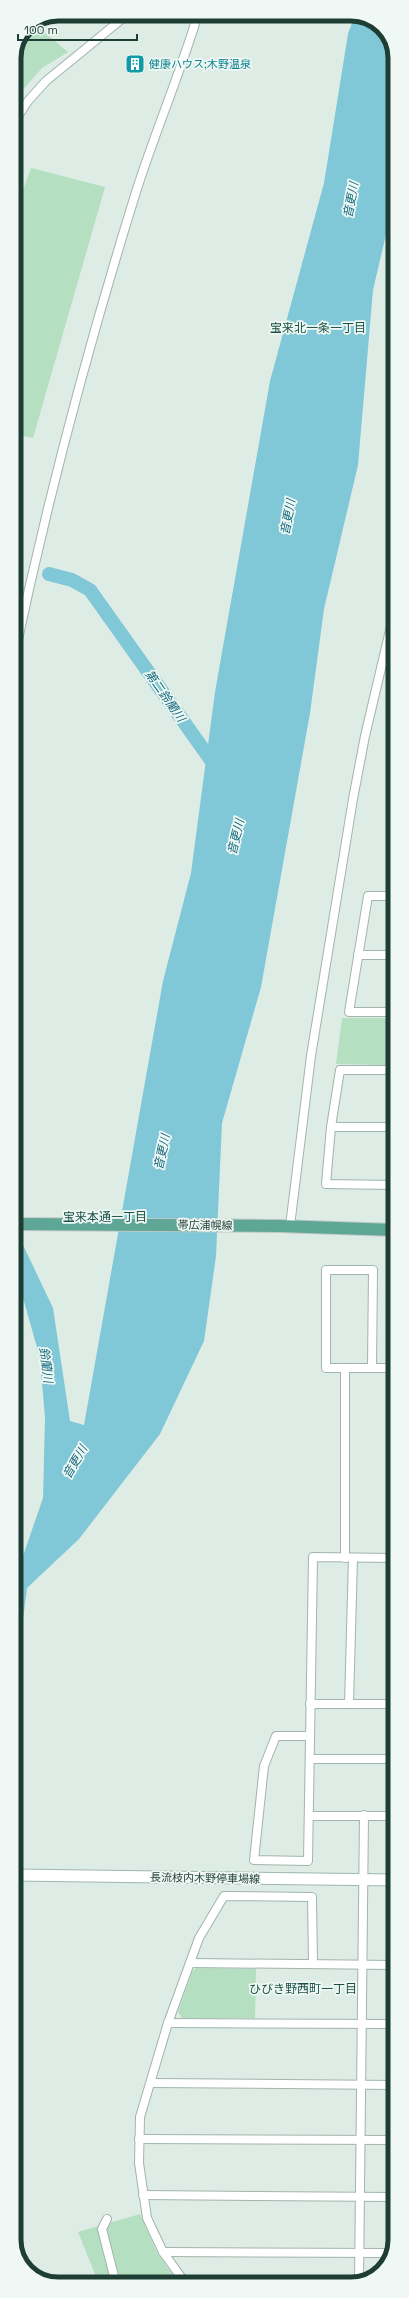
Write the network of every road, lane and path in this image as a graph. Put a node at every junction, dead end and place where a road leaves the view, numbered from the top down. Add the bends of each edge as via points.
1 (119, 21) edge
2 (196, 21) edge
3 (21, 112) edge
4 (21, 624) edge
5 (388, 639) edge
6 (388, 896) edge
7 (388, 954) edge
8 (358, 955) junction
9 (388, 1012) edge
10 (388, 1070) edge
11 (332, 1127) junction
12 (388, 1127) edge
13 (388, 1184) edge
14 (21, 1224) edge
15 (285, 1226) junction
16 (388, 1230) edge
17 (345, 1368) junction
18 (372, 1368) junction
19 (388, 1368) edge
20 (349, 1558) junction
21 (388, 1558) edge
22 (310, 1704) junction
23 (350, 1704) junction
24 (388, 1704) edge
25 (310, 1736) junction
26 (310, 1759) junction
27 (388, 1760) edge
28 (364, 1815) junction
29 (309, 1816) junction
30 (388, 1816) edge
31 (21, 1875) edge
32 (363, 1879) junction
33 (388, 1880) edge
34 (190, 1963) junction
35 (313, 1964) junction
36 (362, 1965) junction
37 (388, 1965) edge
38 (168, 2023) junction
39 (361, 2024) junction
40 (388, 2024) edge
41 (151, 2082) junction
42 (361, 2085) junction
43 (388, 2085) edge
44 (139, 2139) junction
45 (360, 2140) junction
46 (388, 2140) edge
47 (142, 2195) junction
48 (361, 2196) junction
49 (388, 2196) edge
50 (107, 2220) dead end
51 (163, 2252) junction
52 (359, 2252) junction
53 (385, 2253) edge
54 (360, 2276) edge
55 (114, 2277) edge
56 (181, 2277) edge

1 - 3 street via 46,81
2 - 4 street via 144,168 102,306 36,551
5 - 15 street via 365,736 348,830
6 - 8 street via 368,896
7 - 8 street
8 - 9 street via 349,1012
10 - 11 street via 340,1070
11 - 12 street
11 - 13 street via 326,1184
14 - 15 main road, 帯広浦幌線
15 - 16 main road, 帯広浦幌線
17 - 18 street
17 - 18 street via 326,1368 326,1270 373,1270
17 - 20 street
18 - 19 street
20 - 21 street
20 - 22 street via 313,1557
20 - 23 street
22 - 23 street
22 - 25 street
23 - 24 street
25 - 26 street
25 - 29 street via 276,1736 264,1766 254,1860 308,1861
26 - 27 street
26 - 29 street
28 - 29 street
28 - 30 street
28 - 32 street
31 - 32 main road, 長流枝内木野停車場線
32 - 33 main road, 長流枝内木野停車場線
32 - 36 street
34 - 35 street
34 - 35 street via 199,1938 224,1896 232,1896 312,1897
34 - 38 street
35 - 36 street
36 - 37 street
36 - 39 street
38 - 39 street
38 - 41 street
39 - 40 street
39 - 42 street
41 - 42 street
41 - 44 street via 140,2117
42 - 43 street
42 - 45 street
44 - 45 street
44 - 47 street
45 - 46 street
45 - 48 street
47 - 48 street
47 - 51 street via 147,2218
48 - 49 street
48 - 52 street
50 - 55 street via 102,2229
51 - 52 street
51 - 56 street
52 - 53 street
52 - 54 street

